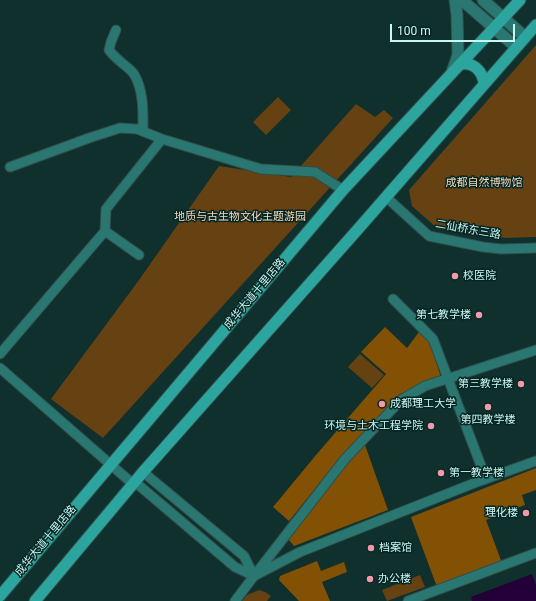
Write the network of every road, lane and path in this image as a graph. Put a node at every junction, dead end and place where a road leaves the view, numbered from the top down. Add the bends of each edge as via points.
1 (455, 0) edge
2 (462, 0) edge
3 (483, 0) edge
4 (520, 0) edge
5 (504, 18) junction
6 (536, 25) edge
7 (494, 28) junction
8 (116, 30) dead end
9 (525, 37) junction
10 (516, 47) junction
11 (456, 69) junction
12 (484, 84) junction
13 (142, 132) junction
14 (162, 140) junction
15 (10, 167) dead end
16 (343, 190) junction
17 (386, 197) junction
18 (105, 231) junction
19 (536, 248) edge
20 (139, 255) dead end
21 (393, 299) dead end
22 (536, 350) edge
23 (0, 354) edge
24 (0, 368) edge
25 (447, 378) junction
26 (536, 461) edge
27 (110, 464) junction
28 (144, 472) junction
29 (486, 479) junction
30 (134, 483) junction
31 (536, 553) edge
32 (254, 576) junction
33 (0, 596) edge
34 (35, 601) edge
35 (235, 601) edge
36 (408, 601) edge

1 - 11 street via 458,55
2 - 7 street
3 - 5 street
4 - 5 main road, 成华大道十里店路
5 - 7 main road, 成华大道十里店路
5 - 9 street
6 - 9 main road
7 - 10 street
7 - 11 main road, 成华大道十里店路
8 - 13 street via 110,50 114,57 134,73 141,92
9 - 10 main road
10 - 12 main road
11 - 12 main road via 464,64 473,65 481,72
11 - 16 main road, 成华大道十里店路
12 - 17 main road
13 - 14 street
13 - 15 street via 137,129 120,128
14 - 16 street via 261,169 315,172
14 - 18 street via 106,209
16 - 27 main road, 成华大道十里店路
17 - 19 street, 二仙桥东三路 via 429,236 500,249
17 - 28 main road
18 - 20 street
18 - 23 street
21 - 25 street via 433,339
22 - 25 street
24 - 27 street
25 - 29 street
25 - 32 street via 425,386 401,400 345,459
26 - 29 street
27 - 30 street
27 - 33 main road, 成华大道十里店路
28 - 30 main road
28 - 32 street via 244,556
29 - 32 street via 300,552
30 - 32 street via 235,567
30 - 34 main road
31 - 36 street
32 - 35 street

